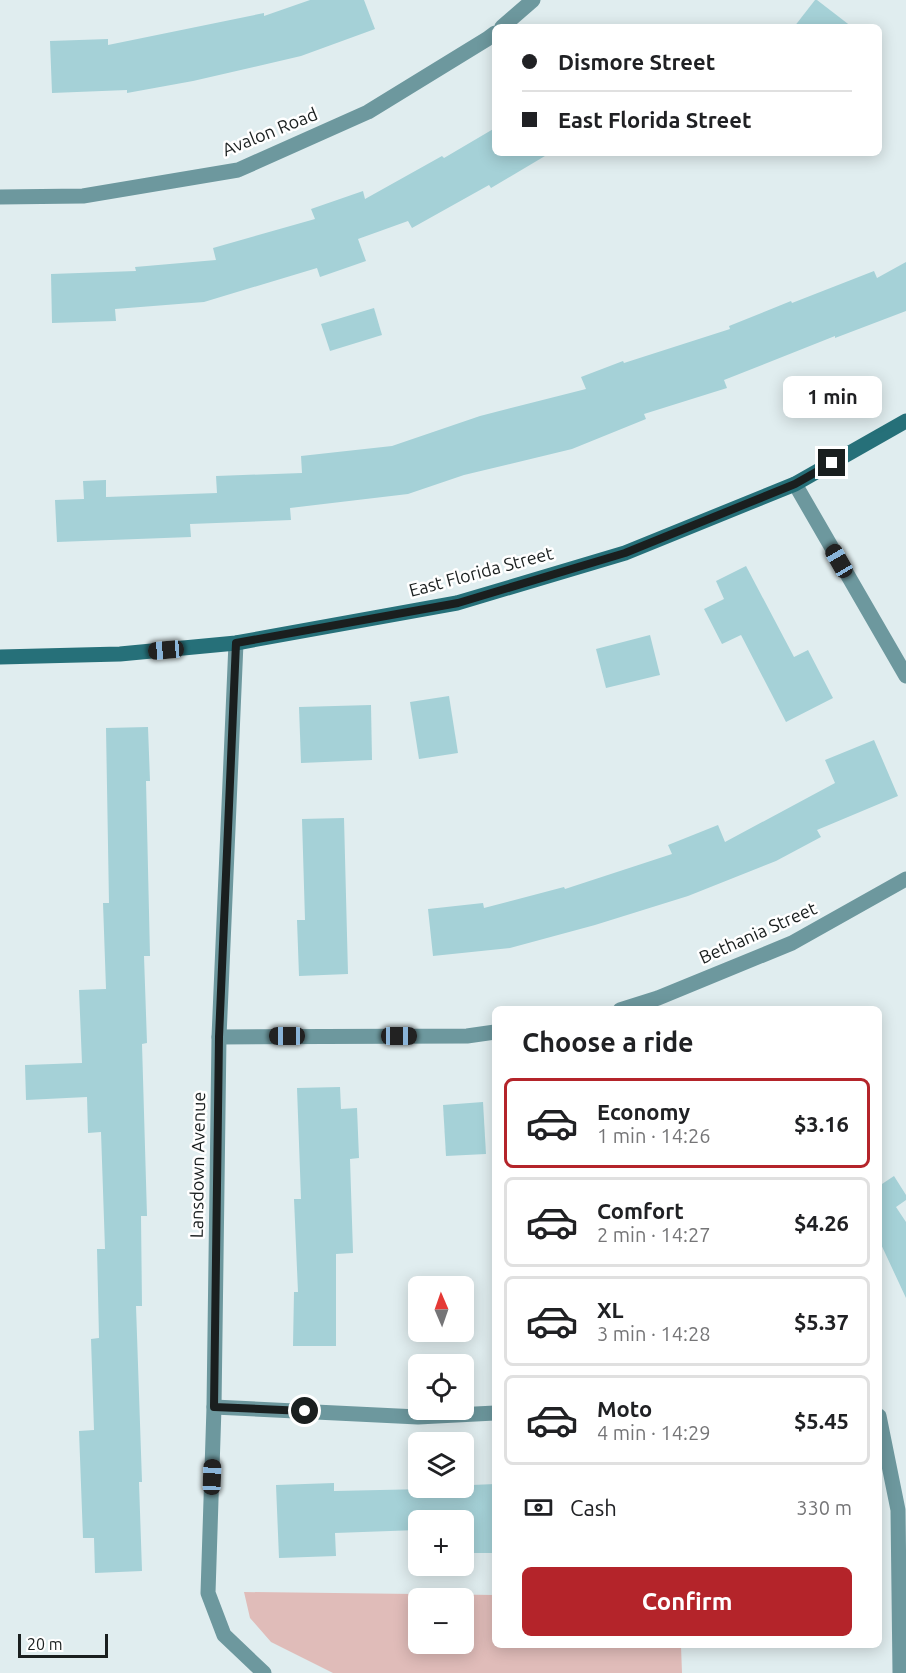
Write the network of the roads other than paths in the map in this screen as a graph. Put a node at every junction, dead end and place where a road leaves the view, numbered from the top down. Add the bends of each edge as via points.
1 (533, 0) edge
2 (505, 24) edge
3 (492, 35) edge
4 (0, 196) edge
5 (906, 421) edge
6 (795, 484) junction
7 (236, 643) junction
8 (0, 657) edge
9 (906, 676) edge
10 (906, 879) edge
11 (660, 1004) edge
12 (492, 1032) edge
13 (219, 1037) junction
14 (214, 1407) junction
15 (492, 1413) edge
16 (882, 1431) edge
17 (262, 1672) edge
18 (900, 1673) edge

1 - 2 street
3 - 4 street, Avalon Road via 368,112 238,170 83,196
5 - 6 main road, East Florida Street
6 - 7 main road, East Florida Street via 625,553 458,603
6 - 9 street
7 - 8 main road, East Florida Street via 120,654
7 - 13 street, Lansdown Avenue
10 - 11 street, Bethania Street via 792,943
12 - 13 street via 466,1036
13 - 14 street, Lansdown Avenue
14 - 15 street via 418,1417
14 - 17 street, Lansdown Avenue via 208,1593 225,1635
16 - 18 street via 898,1510

